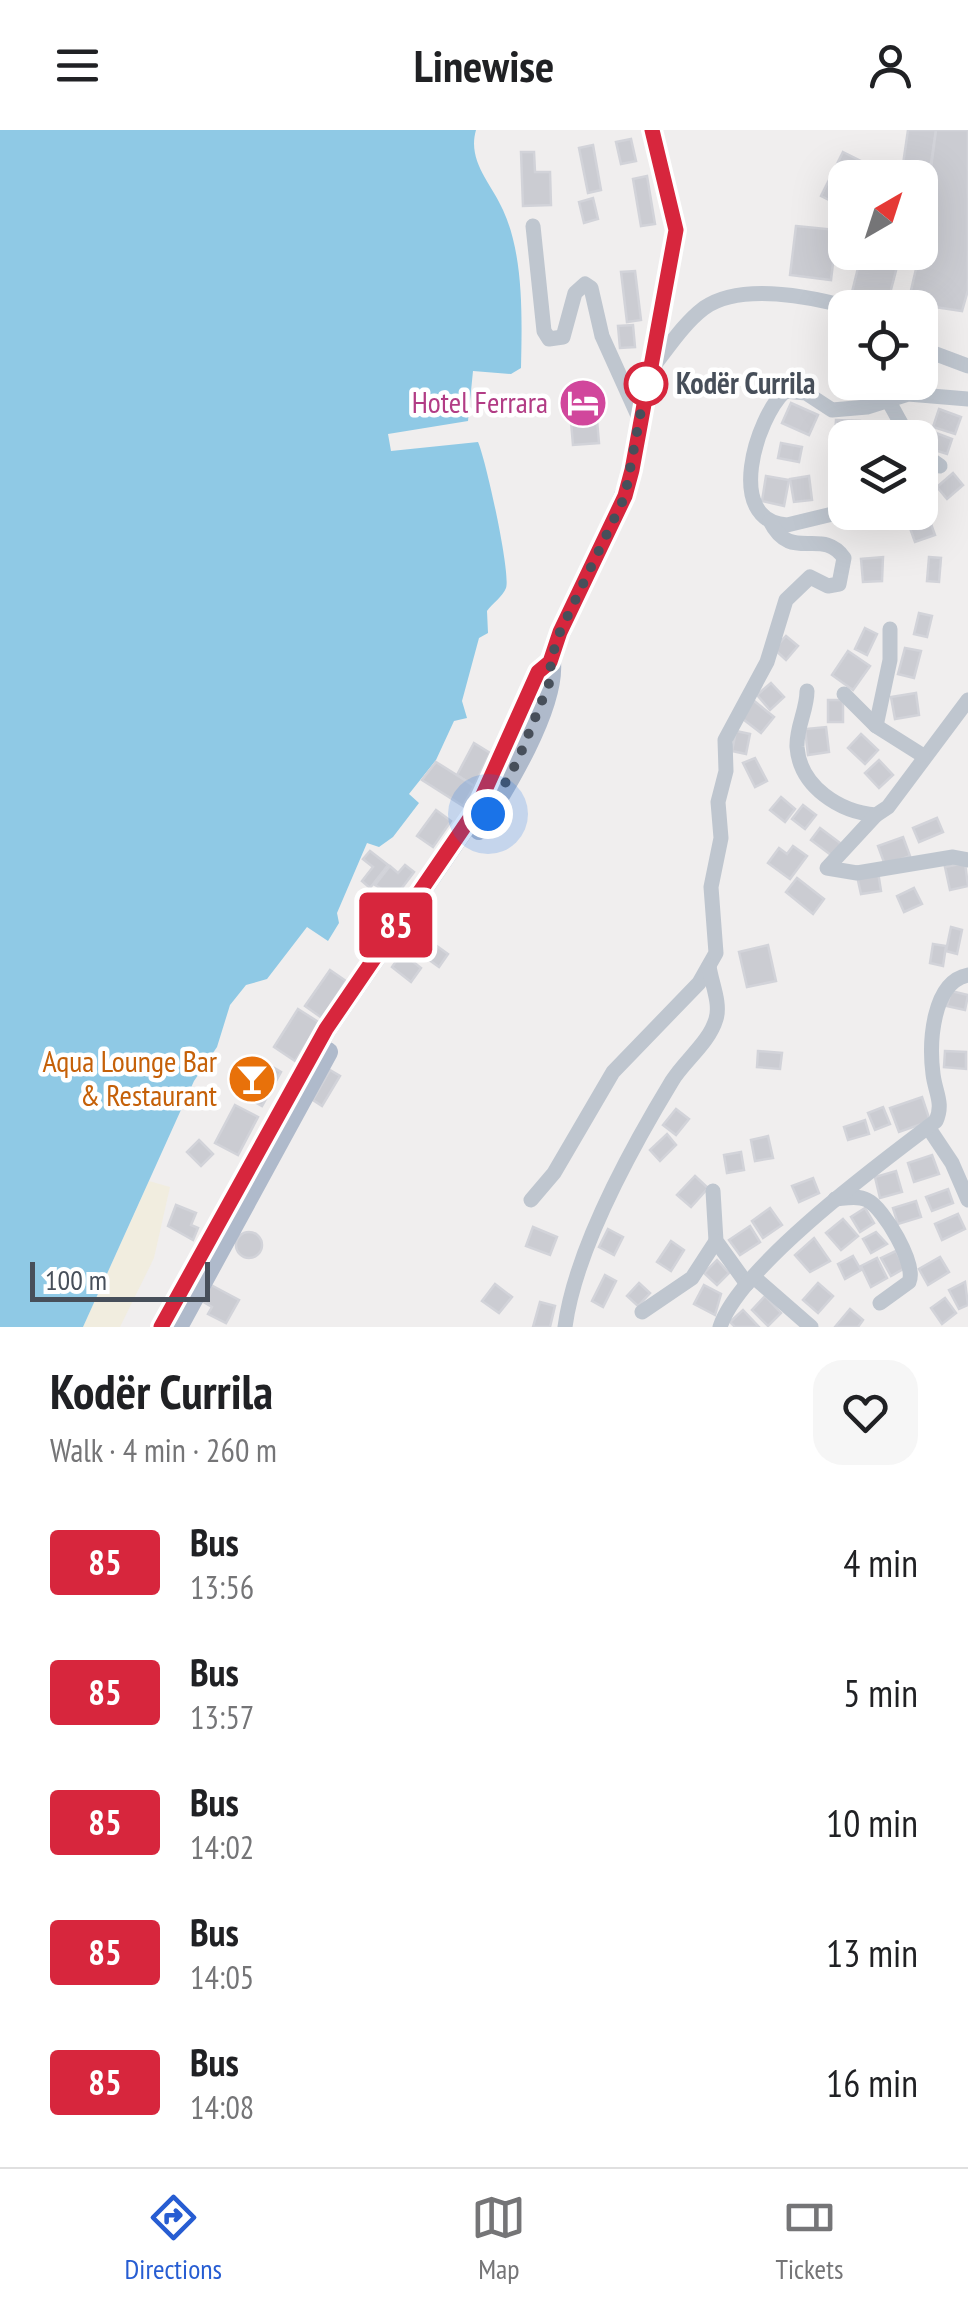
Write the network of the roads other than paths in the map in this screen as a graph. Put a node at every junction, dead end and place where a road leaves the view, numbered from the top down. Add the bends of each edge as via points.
1 (652, 130) edge
2 (534, 226) dead end
3 (828, 304) edge
4 (938, 355) edge
5 (968, 366) edge
6 (649, 371) junction
7 (938, 396) edge
8 (968, 399) edge
9 (888, 400) joint
10 (639, 418) junction
11 (899, 420) edge
12 (828, 515) edge
13 (770, 520) junction
14 (890, 630) dead end
15 (550, 662) junction
16 (808, 691) dead end
17 (844, 694) dead end
18 (968, 700) edge
19 (949, 720) junction
20 (968, 724) edge
21 (876, 726) junction
22 (922, 755) junction
23 (876, 816) junction
24 (811, 858) dead end
25 (968, 860) edge
26 (827, 868) junction
27 (708, 966) junction
28 (968, 975) edge
29 (928, 1127) junction
30 (968, 1153) edge
31 (952, 1162) junction
32 (714, 1192) dead end
33 (836, 1199) junction
34 (530, 1200) dead end
35 (968, 1200) edge
36 (716, 1241) junction
37 (751, 1281) junction
38 (880, 1303) dead end
39 (642, 1312) dead end
40 (161, 1327) edge
41 (178, 1327) edge
42 (565, 1327) edge
43 (720, 1327) edge
44 (812, 1327) edge

1 - 6 street via 676,230
2 - 10 street via 544,332 550,339 563,336 575,293 585,284 591,288 602,336
3 - 6 street via 770,295 724,299 691,320
4 - 5 street
6 - 10 street
7 - 8 street
9 - 11 street
9 - 13 street via 832,410 794,388 776,399 748,466 750,485
10 - 15 street via 625,496
12 - 13 street via 787,525
13 - 27 street via 789,544 823,544 844,558 839,584 810,576 786,600 767,662 726,740 712,887 716,953
14 - 21 street
15 - 40 main road via 538,672 480,801 326,1029
15 - 41 main road via 552,676 503,792 334,1042
16 - 23 street via 796,745 810,779 838,806
17 - 21 street
18 - 19 street
19 - 20 street
19 - 22 street
21 - 22 street
22 - 23 street
23 - 26 street
24 - 26 street
25 - 26 street via 857,872
27 - 34 street via 613,1072
27 - 42 street via 718,1014 711,1032 670,1084 620,1178 580,1269
28 - 29 street via 940,996 933,1074 941,1104
29 - 31 street
29 - 33 street
30 - 31 street
31 - 35 street
32 - 36 street
33 - 37 street
33 - 38 street via 861,1196 882,1211 912,1269 909,1282
36 - 37 street
36 - 39 street via 692,1278
37 - 43 street
37 - 44 street

